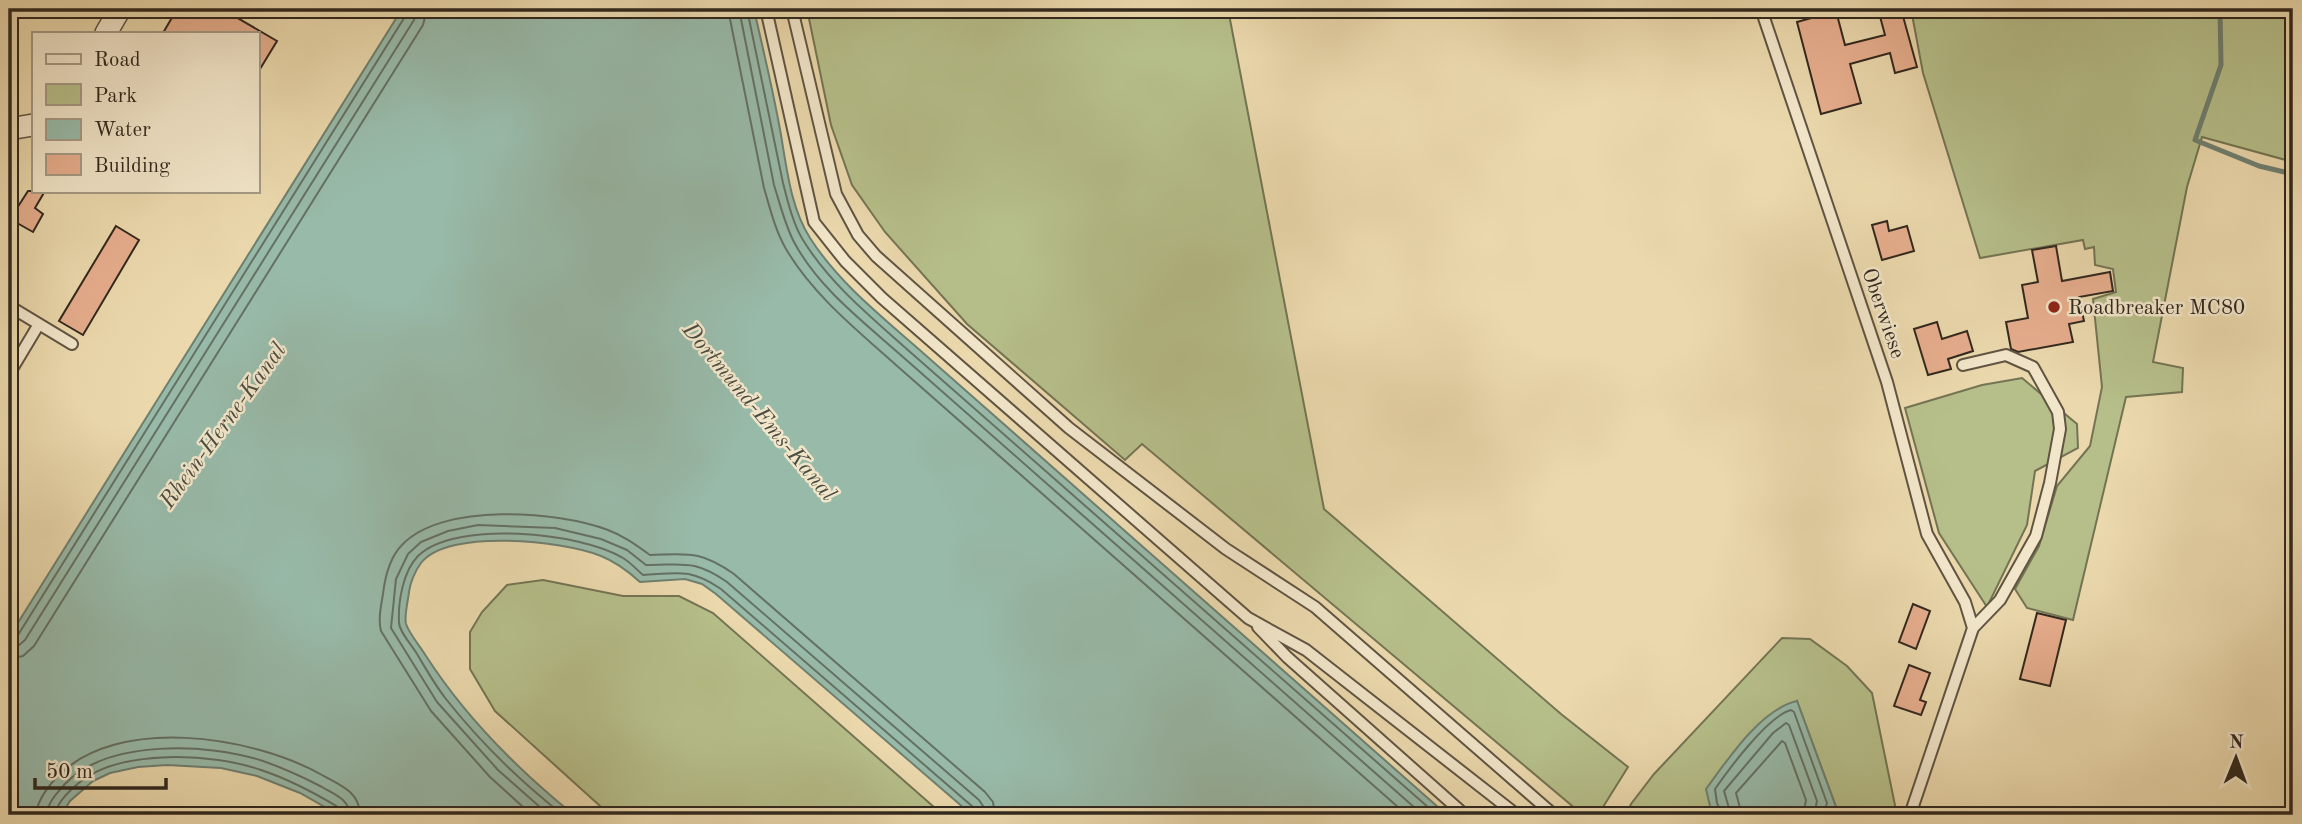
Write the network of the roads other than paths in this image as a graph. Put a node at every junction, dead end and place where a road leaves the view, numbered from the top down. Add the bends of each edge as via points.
1 (120, 9) edge
2 (766, 9) edge
3 (792, 9) edge
4 (1761, 9) edge
5 (107, 32) edge
6 (32, 125) edge
7 (9, 129) edge
8 (9, 306) edge
9 (39, 324) junction
10 (72, 344) dead end
11 (1963, 365) dead end
12 (9, 374) edge
13 (1248, 618) junction
14 (1973, 628) junction
15 (1465, 815) edge
16 (1517, 815) edge
17 (1554, 815) edge
18 (1910, 815) edge

1 - 5 street
2 - 13 lane via 814,222 882,298
3 - 17 lane via 836,194 876,256 1069,428 1226,549 1315,607
4 - 14 lane, Oberwiese via 1887,382 1927,534 1965,602
6 - 7 street
8 - 9 lane
9 - 10 lane
9 - 12 lane
11 - 14 lane via 2006,355 2033,367 2058,412 2060,429 2036,536 2000,600
13 - 15 lane
13 - 16 lane via 1306,650
14 - 18 lane

